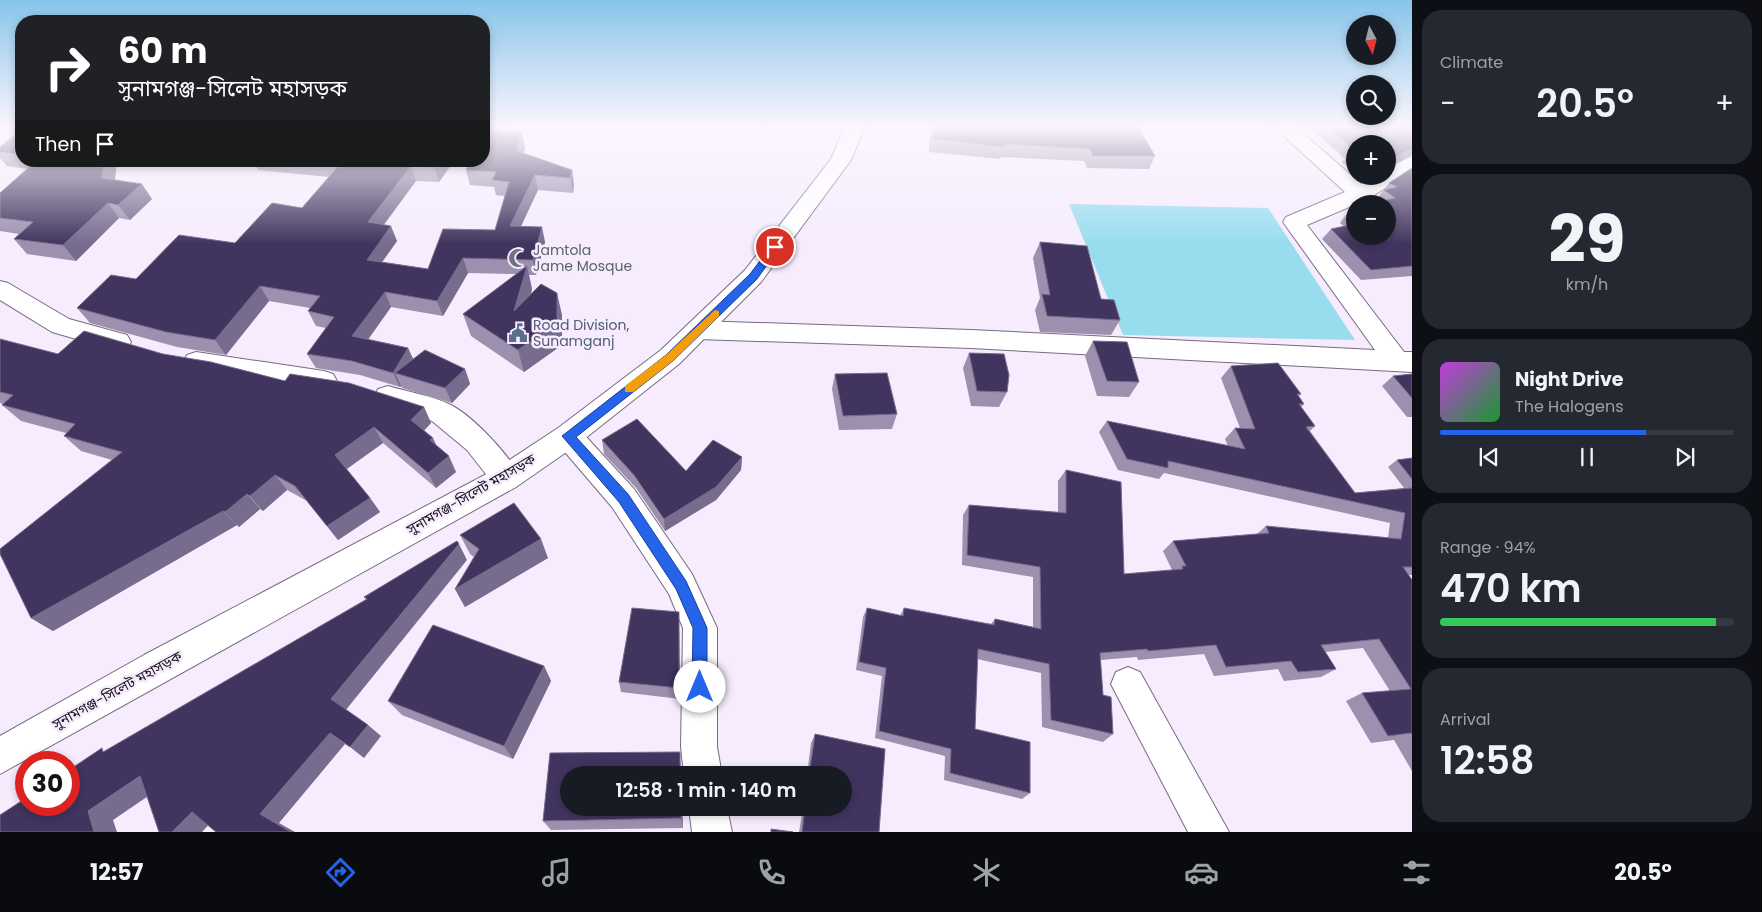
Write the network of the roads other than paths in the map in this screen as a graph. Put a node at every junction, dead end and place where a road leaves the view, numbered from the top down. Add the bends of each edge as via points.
1 (837, 166) edge
2 (1328, 166) edge
3 (1407, 171) edge
4 (1360, 194) junction
5 (0, 289) edge
6 (698, 330) junction
7 (142, 349) edge
8 (168, 356) edge
9 (1404, 361) edge
10 (568, 436) junction
11 (506, 478) junction
12 (1128, 684) dead end
13 (0, 756) edge
14 (702, 766) edge
15 (709, 816) edge
16 (712, 832) edge
17 (1209, 832) edge

1 - 6 street, সুনামগঞ্জ-সিলেট মহাসড়ক via 753,276
2 - 4 street
3 - 4 street
4 - 9 street via 1294,222
5 - 7 street via 61,326
6 - 9 street via 972,339
6 - 10 street, সুনামগঞ্জ-সিলেট মহাসড়ক via 670,357
8 - 11 street via 359,387 442,413 477,442
10 - 11 street, সুনামগঞ্জ-সিলেট মহাসড়ক
10 - 14 street via 623,498 681,585 700,628
11 - 13 street, সুনামগঞ্জ-সিলেট মহাসড়ক via 156,667
12 - 17 street
15 - 16 street

